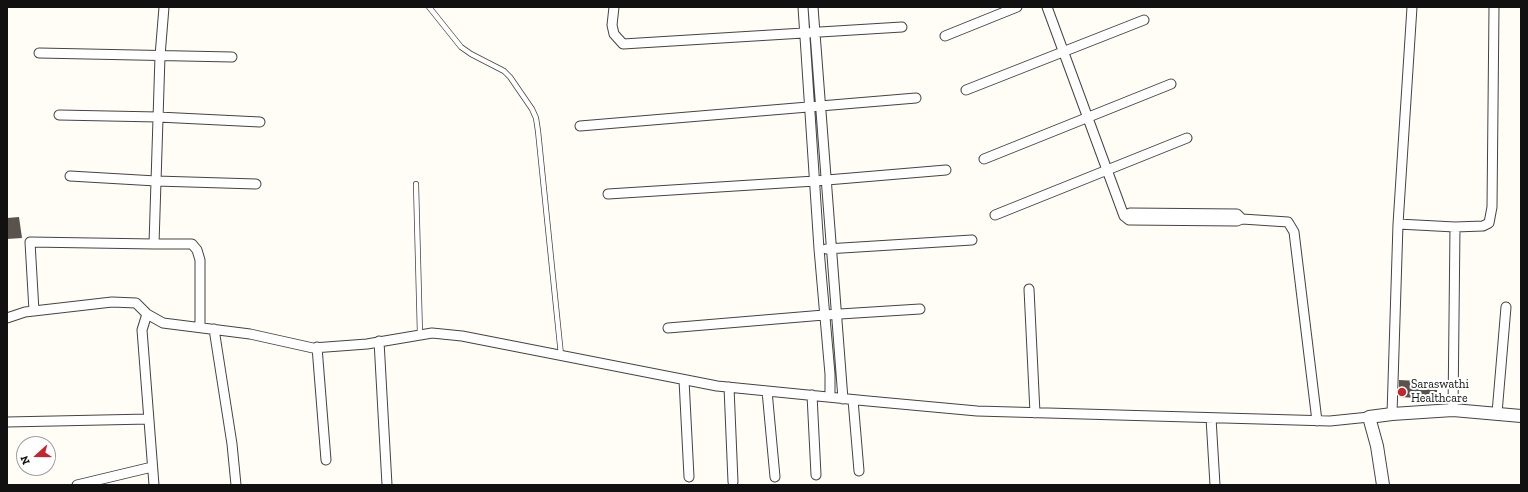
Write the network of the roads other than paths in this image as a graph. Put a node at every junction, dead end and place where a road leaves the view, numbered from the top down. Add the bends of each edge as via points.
1 (164, 7) edge
2 (429, 7) edge
3 (614, 7) edge
4 (802, 7) edge
5 (814, 7) edge
6 (1017, 7) edge
7 (1047, 7) edge
8 (1412, 7) edge
9 (1494, 7) edge
10 (1144, 20) dead end
11 (902, 27) dead end
12 (804, 32) junction
13 (816, 32) junction
14 (945, 36) dead end
15 (1064, 52) junction
16 (39, 53) dead end
17 (160, 56) junction
18 (232, 57) dead end
19 (1171, 84) dead end
20 (966, 90) dead end
21 (916, 98) dead end
22 (810, 107) junction
23 (821, 107) junction
24 (59, 115) dead end
25 (1088, 116) junction
26 (158, 117) junction
27 (260, 122) dead end
28 (580, 126) dead end
29 (1187, 138) dead end
30 (984, 159) dead end
31 (946, 170) dead end
32 (1108, 170) junction
33 (70, 176) dead end
34 (826, 180) junction
35 (156, 181) junction
36 (815, 181) junction
37 (256, 184) dead end
38 (416, 184) dead end
39 (608, 194) dead end
40 (995, 215) dead end
41 (1398, 224) junction
42 (1455, 227) junction
43 (972, 240) dead end
44 (154, 244) junction
45 (832, 248) junction
46 (819, 249) junction
47 (1029, 289) dead end
48 (1506, 307) dead end
49 (920, 309) dead end
50 (34, 311) junction
51 (146, 314) junction
52 (837, 314) junction
53 (824, 315) junction
54 (7, 318) edge
55 (200, 327) junction
56 (668, 328) dead end
57 (214, 329) junction
58 (420, 335) junction
59 (379, 341) junction
60 (318, 347) junction
61 (561, 356) junction
62 (684, 380) junction
63 (729, 387) junction
64 (767, 391) junction
65 (812, 396) junction
66 (830, 397) junction
67 (843, 399) junction
68 (853, 400) junction
69 (1453, 410) junction
70 (1035, 413) junction
71 (1497, 413) junction
72 (1392, 414) junction
73 (1521, 416) edge
74 (1369, 417) junction
75 (149, 418) junction
76 (1211, 418) junction
77 (1317, 421) junction
78 (7, 422) edge
79 (326, 460) dead end
80 (152, 467) junction
81 (859, 471) dead end
82 (816, 475) dead end
83 (689, 477) dead end
84 (775, 477) dead end
85 (733, 482) dead end
86 (77, 485) edge
87 (154, 485) edge
88 (236, 485) edge
89 (387, 485) edge
90 (1215, 485) edge
91 (1383, 485) edge

1 - 17 street
2 - 61 lane via 461,47 510,77 536,118
3 - 12 street via 614,34 623,44
4 - 12 street
5 - 13 street
6 - 14 street
7 - 15 street
8 - 41 street
9 - 42 street via 1491,218 1489,223 1482,226
10 - 15 street
11 - 13 street
12 - 13 street
12 - 22 street
13 - 23 street
15 - 20 street
15 - 25 street
16 - 17 street
17 - 18 street
17 - 26 street
19 - 25 street
21 - 23 street
22 - 23 street
22 - 28 street
22 - 36 street
23 - 34 street
24 - 26 street
25 - 30 street
25 - 32 street
26 - 27 street
26 - 35 street
29 - 32 street
31 - 34 street
32 - 40 street
32 - 77 street via 1124,216 1129,220 1238,221 1242,218 1288,222 1294,232
33 - 35 street
34 - 36 street
34 - 45 street
35 - 37 street
35 - 44 street
36 - 39 street
36 - 46 street
38 - 58 lane
41 - 42 street
41 - 72 street
42 - 69 street
43 - 45 street
44 - 50 street via 30,242
44 - 55 street via 192,244 197,250 200,260
45 - 46 street
45 - 52 street
46 - 53 street
47 - 70 street
48 - 71 street
49 - 52 street
50 - 51 street via 112,302 136,303
50 - 54 street
51 - 55 street via 163,323
51 - 75 street via 142,330
52 - 53 street
52 - 67 street
53 - 56 street
53 - 66 street
55 - 57 street
57 - 60 street
57 - 88 street
58 - 59 street
58 - 61 street via 432,333 462,336
59 - 60 street
59 - 89 street
60 - 79 street
61 - 62 street
62 - 63 street
62 - 83 street
63 - 64 street
63 - 85 street
64 - 65 street
64 - 84 street
65 - 66 street
65 - 82 street
66 - 67 street
67 - 68 street
68 - 70 street via 977,411
68 - 81 street
69 - 71 street
69 - 72 street
70 - 76 street
71 - 73 street
72 - 74 street
74 - 77 street
74 - 91 street
75 - 78 street
75 - 80 street
76 - 77 street
76 - 90 street
80 - 86 street
80 - 87 street

